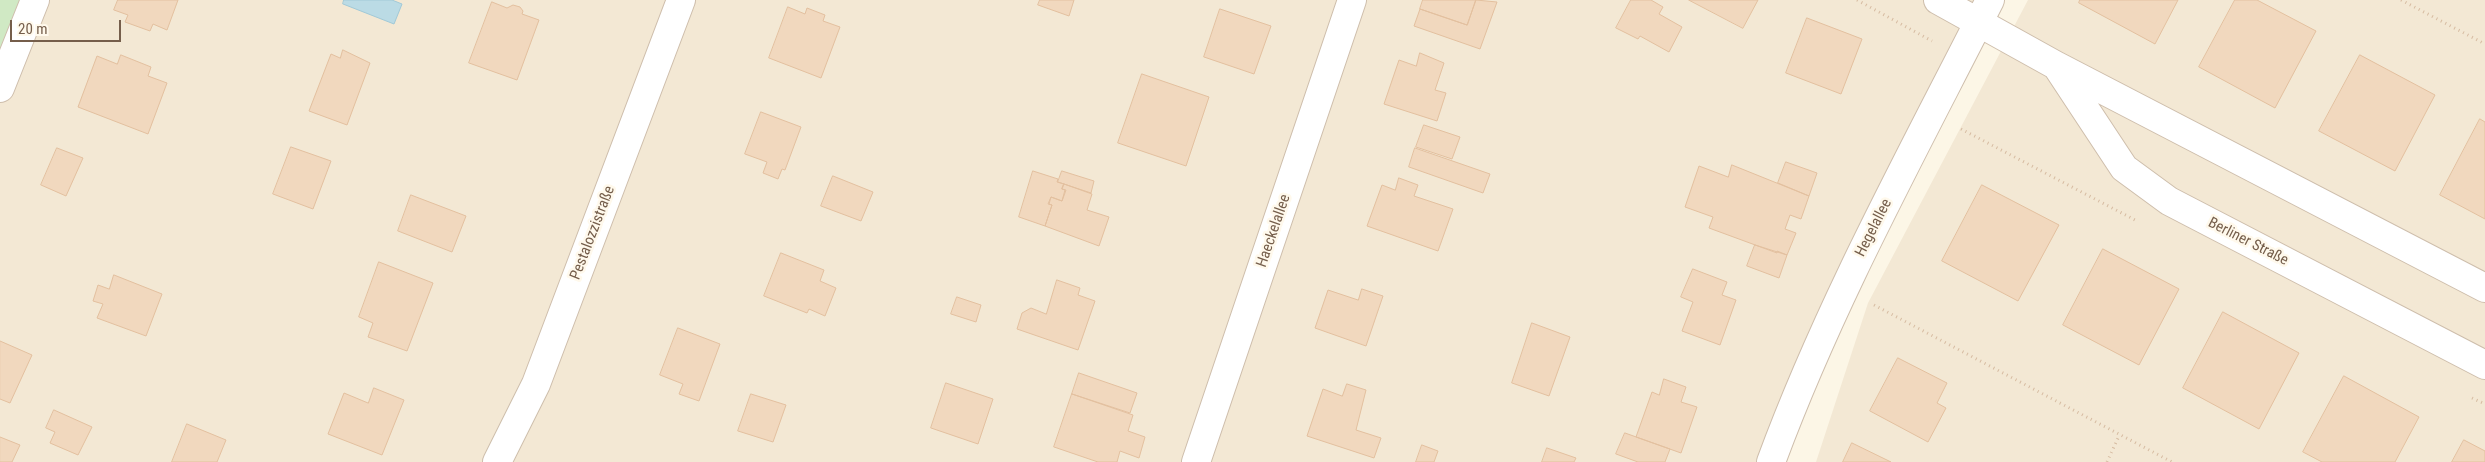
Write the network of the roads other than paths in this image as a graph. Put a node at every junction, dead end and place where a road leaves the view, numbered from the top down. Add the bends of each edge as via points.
1 (35, 0) edge
2 (681, 0) edge
3 (1352, 0) edge
4 (1938, 0) edge
5 (1984, 11) edge
6 (2057, 66) junction
7 (0, 88) edge
8 (2485, 288) edge
9 (2485, 364) edge
10 (497, 462) edge
11 (1196, 462) edge
12 (1771, 462) edge

1 - 7 street
2 - 10 street, Pestalozzistraße via 536,384
3 - 11 street, Haeckelallee
4 - 5 street, Berliner Straße
5 - 6 street, Berliner Straße
5 - 12 street, Hegelallee via 1844,288 1792,405
6 - 8 street, Berliner Straße
6 - 9 street, Berliner Straße via 2124,168 2169,201

